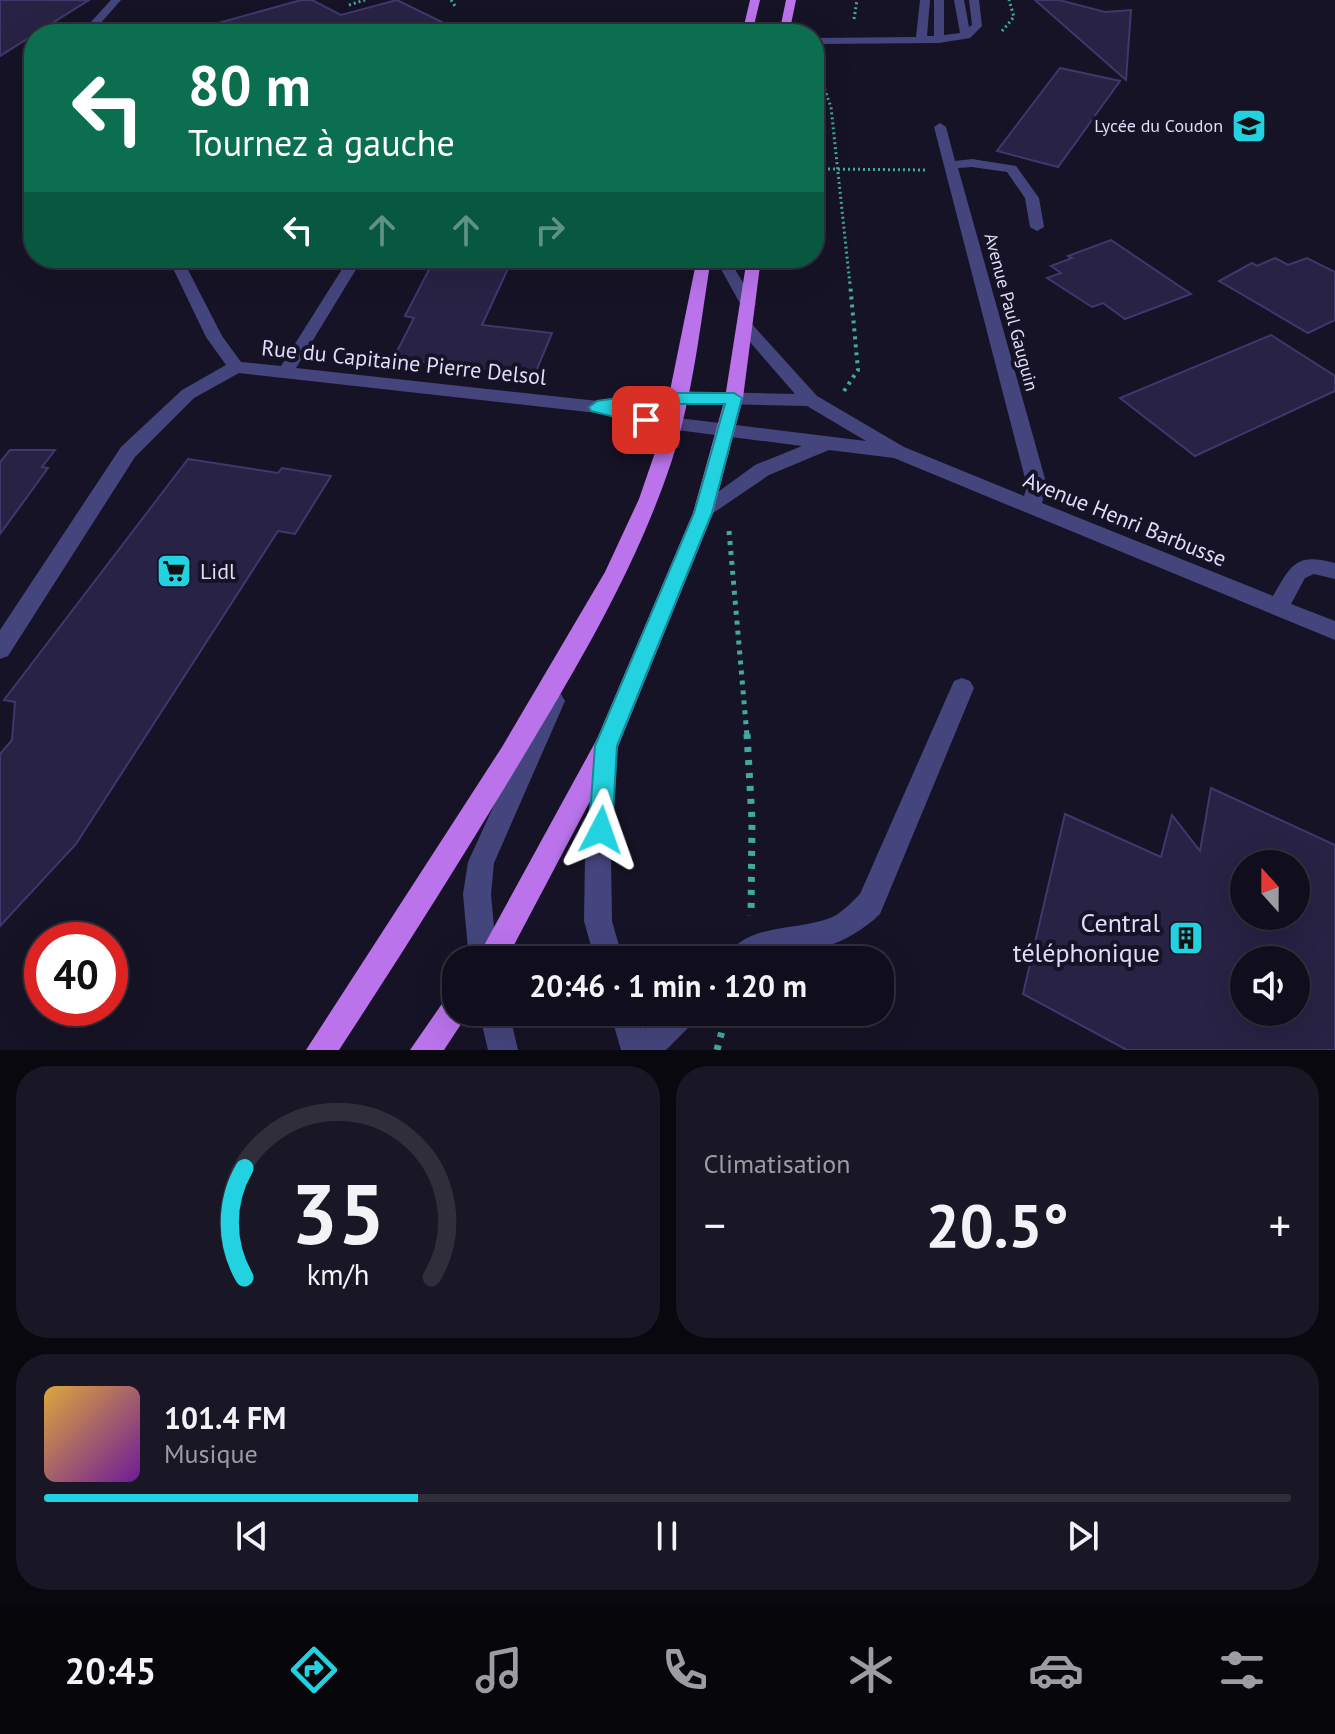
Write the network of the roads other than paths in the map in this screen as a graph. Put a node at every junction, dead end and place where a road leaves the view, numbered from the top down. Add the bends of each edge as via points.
1 (116, 0) edge
2 (755, 0) edge
3 (925, 0) edge
4 (939, 0) edge
5 (959, 0) edge
6 (974, 0) edge
7 (792, 1) edge
8 (94, 24) edge
9 (749, 24) edge
10 (786, 24) edge
11 (966, 36) junction
12 (921, 40) junction
13 (939, 40) junction
14 (824, 41) edge
15 (940, 127) dead end
16 (951, 168) junction
17 (1037, 227) dead end
18 (180, 268) edge
19 (350, 268) edge
20 (702, 268) edge
21 (729, 268) edge
22 (753, 268) edge
23 (748, 304) junction
24 (745, 327) junction
25 (236, 367) junction
26 (285, 373) junction
27 (679, 397) junction
28 (734, 398) junction
29 (811, 400) junction
30 (597, 407) junction
31 (674, 423) junction
32 (727, 430) junction
33 (834, 442) junction
34 (897, 452) junction
35 (1031, 507) junction
36 (703, 513) junction
37 (1335, 571) edge
38 (1278, 608) junction
39 (1335, 631) edge
40 (582, 640) junction
41 (0, 649) edge
42 (962, 688) dead end
43 (606, 746) junction
44 (482, 946) edge
45 (498, 946) edge
46 (605, 946) edge
47 (773, 946) edge
48 (443, 1026) edge
49 (497, 1026) edge
50 (629, 1026) edge
51 (669, 1026) edge
52 (321, 1050) edge
53 (425, 1050) edge
54 (503, 1050) edge
55 (636, 1050) edge
56 (651, 1050) edge

1 - 8 street
2 - 9 main road
3 - 12 street
4 - 13 street
5 - 11 street
6 - 11 street via 977,26
7 - 10 main road
11 - 13 street
12 - 13 street
12 - 14 street
15 - 16 street, Avenue Paul Gauguin
16 - 17 street via 972,163 1011,169 1032,198
16 - 35 street, Avenue Paul Gauguin via 1037,486
18 - 25 street, Rue du Capitaine Pierre Delsol via 214,337
19 - 26 street
20 - 27 main road
21 - 23 street
22 - 23 main road
23 - 24 main road
24 - 28 main road
24 - 29 street, Avenue Henri Barbusse
25 - 26 street, Rue du Capitaine Pierre Delsol
25 - 41 street via 188,394 128,452
26 - 30 street, Rue du Capitaine Pierre Delsol
27 - 28 street, Rue du Capitaine Pierre Delsol
27 - 30 street, Rue du Capitaine Pierre Delsol
27 - 31 main road
28 - 29 street, Rue du Capitaine Pierre Delsol
28 - 32 main road
29 - 34 street, Avenue Henri Barbusse
30 - 31 street, Rue du Capitaine Pierre Delsol
31 - 32 street, Avenue Henri Barbusse
31 - 40 main road via 651,493
32 - 33 street, Avenue Henri Barbusse
32 - 36 main road
33 - 34 street, Avenue Henri Barbusse
33 - 36 street via 762,470
34 - 35 street, Avenue Henri Barbusse
35 - 38 street, Avenue Henri Barbusse
36 - 43 main road
37 - 38 street via 1313,565 1298,572
38 - 39 street, Avenue Henri Barbusse
40 - 44 street via 481,862 477,894
40 - 52 main road
42 - 47 street via 870,904 856,921 824,935
43 - 45 main road
43 - 46 street via 598,858 598,921
48 - 53 main road
49 - 54 street
50 - 55 street
51 - 56 street

